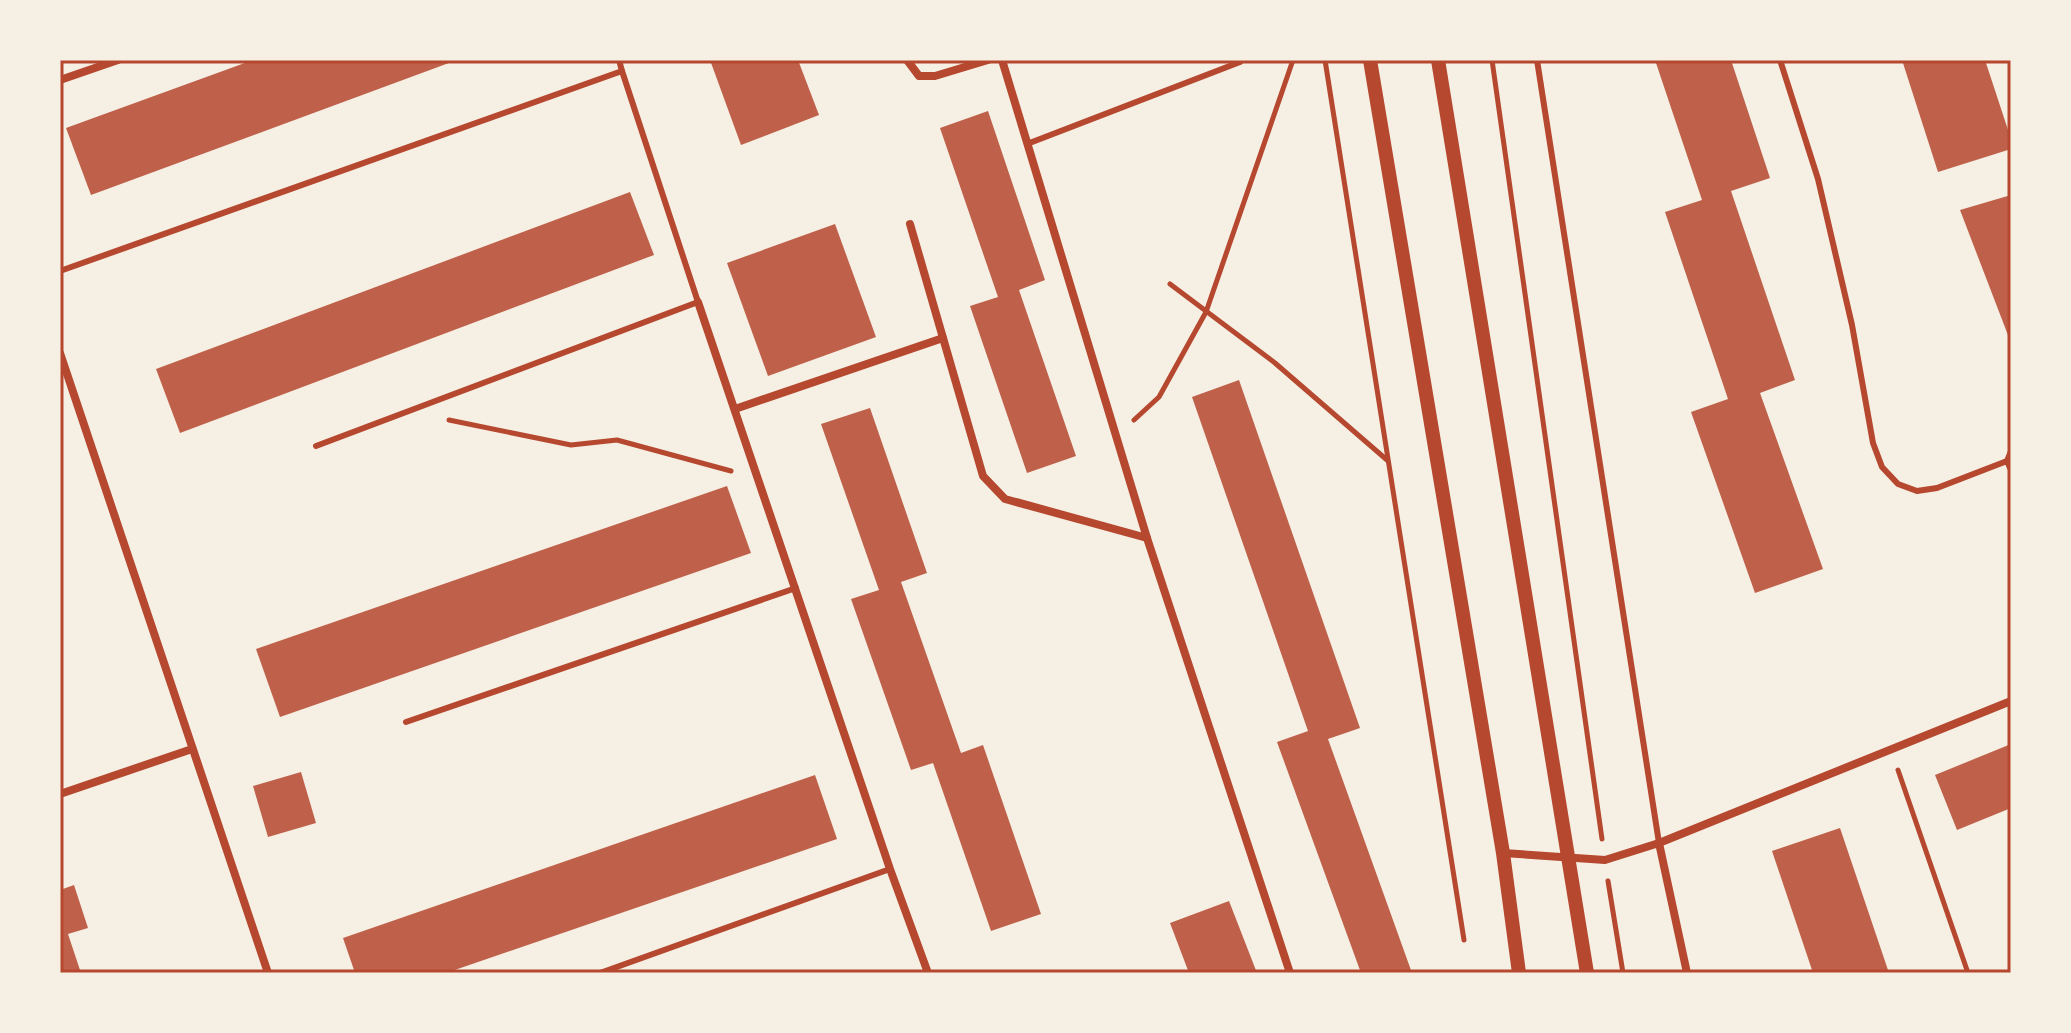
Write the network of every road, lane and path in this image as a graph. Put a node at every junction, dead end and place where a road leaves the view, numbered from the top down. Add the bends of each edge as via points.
1 (118, 60) edge
2 (619, 60) edge
3 (907, 60) edge
4 (988, 60) edge
5 (1002, 60) edge
6 (1293, 60) edge
7 (1325, 60) edge
8 (1370, 60) edge
9 (1438, 60) edge
10 (1492, 60) edge
11 (1537, 60) edge
12 (1780, 60) edge
13 (1240, 62) dead end
14 (622, 71) junction
15 (60, 80) edge
16 (1027, 144) junction
17 (910, 224) dead end
18 (60, 271) edge
19 (1170, 284) dead end
20 (698, 302) junction
21 (1206, 312) junction
22 (943, 338) junction
23 (60, 353) edge
24 (735, 409) junction
25 (408, 411) junction
26 (1116, 437) junction
27 (316, 446) dead end
28 (2011, 451) edge
29 (1388, 461) junction
30 (2007, 461) junction
31 (2011, 470) edge
32 (759, 479) junction
33 (1147, 538) junction
34 (796, 588) junction
35 (2011, 701) edge
36 (406, 722) dead end
37 (192, 749) junction
38 (1891, 749) junction
39 (60, 794) edge
40 (1659, 843) junction
41 (1503, 853) junction
42 (1568, 857) junction
43 (1605, 860) junction
44 (890, 869) junction
45 (1464, 940) dead end
46 (268, 973) edge
47 (600, 973) edge
48 (928, 973) edge
49 (1290, 973) edge
50 (1519, 973) edge
51 (1587, 973) edge
52 (1623, 973) edge
53 (1687, 973) edge
54 (1968, 973) edge

1 - 15 street
2 - 14 lane
3 - 4 street via 919,76 935,76
5 - 16 street
6 - 21 path
7 - 29 path
8 - 41 street
9 - 42 street
10 - 43 path
11 - 40 lane
12 - 30 lane via 1818,179 1882,467 1898,484 1917,491
13 - 16 lane
14 - 18 lane
14 - 20 lane
16 - 26 street
17 - 22 street
19 - 21 path
20 - 24 street
20 - 25 lane
21 - 26 path via 1159,397
21 - 29 path via 1275,363
22 - 24 street
22 - 33 street via 983,476 1005,499
23 - 37 street
24 - 32 street
25 - 27 lane
25 - 32 path via 571,445 617,440
26 - 33 street
28 - 30 lane
29 - 45 path
30 - 31 lane
32 - 34 street
33 - 49 street
34 - 36 lane
34 - 44 street
35 - 38 street
37 - 39 street
37 - 46 street
38 - 40 street
38 - 54 path
40 - 43 street
40 - 53 street
41 - 42 street
41 - 50 street
42 - 43 street
42 - 51 street
43 - 52 path
44 - 47 lane
44 - 48 street

